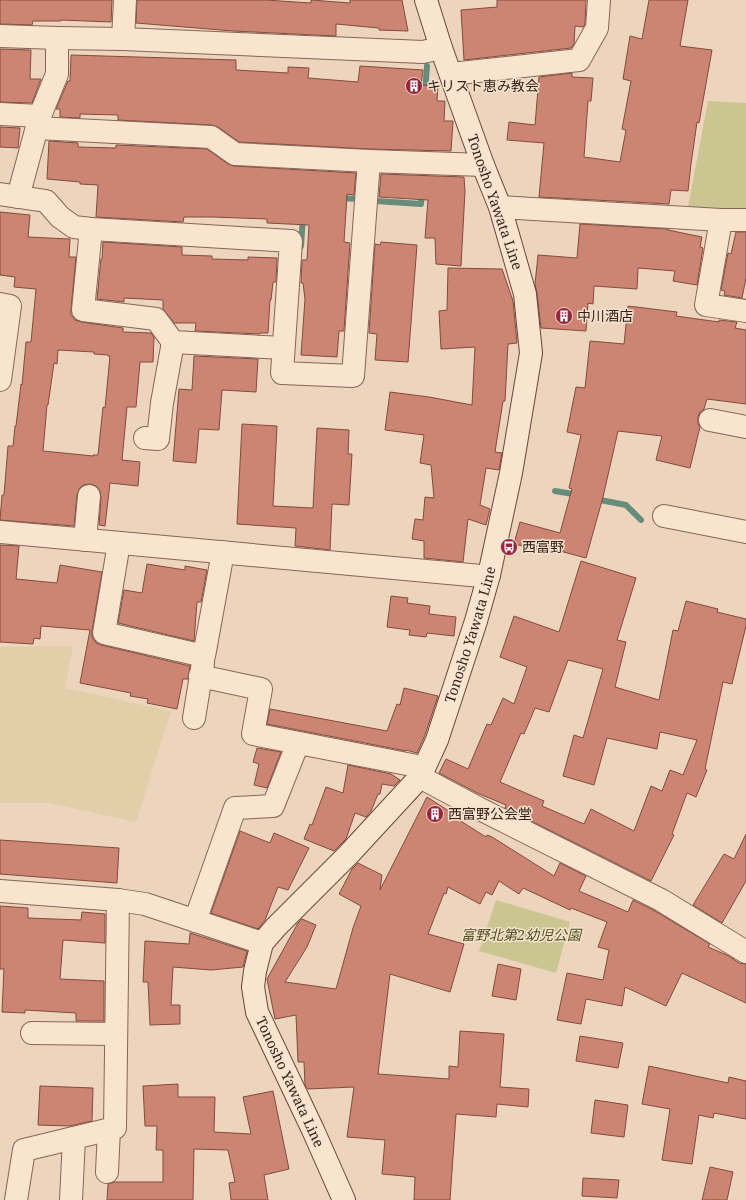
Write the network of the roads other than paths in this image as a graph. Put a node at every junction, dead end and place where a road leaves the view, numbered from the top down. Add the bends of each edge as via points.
1 (125, 0) edge
2 (426, 0) edge
3 (599, 0) edge
4 (0, 36) edge
5 (57, 38) junction
6 (123, 39) junction
7 (441, 48) junction
8 (451, 74) junction
9 (0, 114) edge
10 (38, 122) junction
11 (369, 161) junction
12 (483, 165) junction
13 (9, 196) edge
14 (500, 207) junction
15 (722, 220) junction
16 (746, 220) edge
17 (91, 229) junction
18 (0, 304) edge
19 (746, 311) edge
20 (173, 342) junction
21 (283, 348) junction
22 (0, 380) edge
23 (710, 420) dead end
24 (746, 427) edge
25 (145, 438) dead end
26 (88, 496) dead end
27 (664, 516) dead end
28 (0, 532) edge
29 (746, 532) edge
30 (85, 540) junction
31 (120, 543) junction
32 (224, 552) junction
33 (489, 575) junction
34 (202, 666) junction
35 (194, 718) dead end
36 (298, 742) junction
37 (419, 771) junction
38 (0, 891) edge
39 (118, 900) junction
40 (195, 921) junction
41 (262, 944) junction
42 (746, 952) edge
43 (32, 1033) dead end
44 (116, 1034) junction
45 (109, 1129) junction
46 (74, 1138) junction
47 (107, 1172) dead end
48 (16, 1200) edge
49 (71, 1200) edge
50 (344, 1200) edge

1 - 6 street
2 - 7 street, Tonosho Yawata Line
3 - 8 street via 597,28 579,60
4 - 5 street
5 - 6 street
5 - 10 street via 57,74
6 - 7 street via 423,52
7 - 8 street, Tonosho Yawata Line
8 - 12 street, Tonosho Yawata Line
9 - 10 street
10 - 11 street via 212,137 235,154
10 - 13 street
11 - 12 street
11 - 21 street via 353,376 282,373
12 - 14 street, Tonosho Yawata Line
13 - 17 street via 46,201 60,217 74,227
14 - 15 street
14 - 33 street, Tonosho Yawata Line via 525,294 531,353 511,473
15 - 16 street
15 - 19 street via 706,305
17 - 20 street via 83,310 156,319
17 - 21 street via 291,241
18 - 22 street via 10,306
20 - 21 street
20 - 25 street via 158,439
23 - 24 street
26 - 30 street
27 - 29 street
28 - 30 street
30 - 31 street
31 - 32 street
31 - 34 street via 104,633
32 - 33 street
32 - 34 street
33 - 37 street, Tonosho Yawata Line via 437,740
34 - 35 street
34 - 36 street via 261,689 253,734
36 - 37 street
36 - 40 street via 273,806 235,808
37 - 41 street, Tonosho Yawata Line via 349,854
37 - 42 street via 478,808 661,900
38 - 39 street
39 - 40 street via 145,904
39 - 44 street
40 - 41 street
41 - 50 street, Tonosho Yawata Line via 253,987 257,1012
43 - 44 street
44 - 45 street via 115,1128
45 - 46 street
45 - 47 street
46 - 48 street via 24,1150
46 - 49 street

